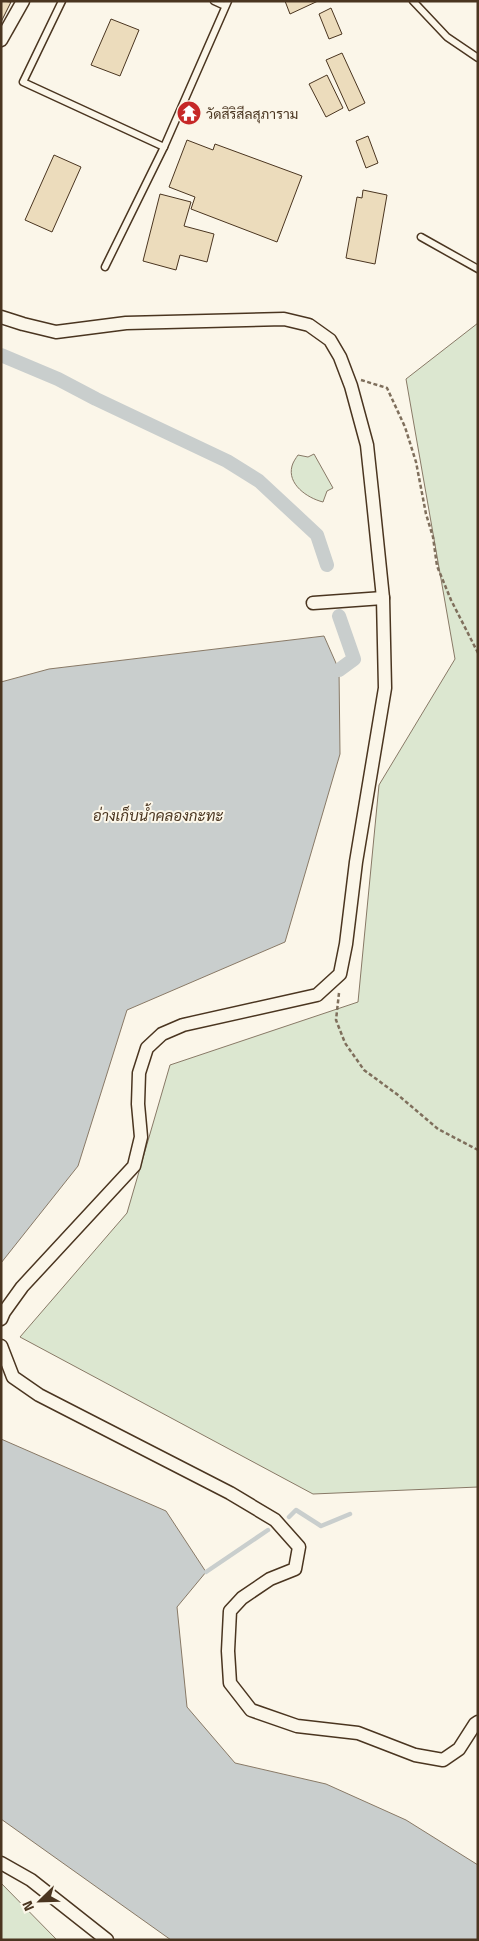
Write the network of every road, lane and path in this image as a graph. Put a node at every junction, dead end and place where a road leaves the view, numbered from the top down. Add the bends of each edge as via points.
1 (24, 1) edge
2 (62, 1) edge
3 (214, 1) edge
4 (412, 1) edge
5 (227, 4) edge
6 (1, 40) edge
7 (478, 58) edge
8 (164, 147) junction
9 (421, 236) dead end
10 (105, 267) dead end
11 (478, 269) edge
12 (1, 317) edge
13 (348, 376) junction
14 (383, 598) junction
15 (313, 603) dead end
16 (478, 654) edge
17 (340, 974) junction
18 (478, 1150) edge
19 (1, 1319) edge
20 (1, 1346) edge
21 (478, 1722) edge
22 (1, 1863) edge
23 (107, 1940) edge

1 - 6 street
2 - 8 lane via 23,82
3 - 5 lane
4 - 7 lane via 446,37
5 - 8 lane
8 - 10 lane
9 - 11 lane
12 - 13 street via 56,332 126,323 284,319 309,325 330,340
13 - 14 street via 366,444
13 - 16 path via 387,388 416,462 437,566
14 - 15 street
14 - 17 street via 385,688
17 - 18 path via 336,1020 346,1043 364,1070 438,1129
17 - 19 street via 317,995 183,1025 162,1034 147,1048 139,1073 141,1137 134,1166 22,1287
20 - 21 street via 12,1377 39,1395 230,1493 275,1520 299,1547 295,1569 270,1579 242,1598 230,1611 230,1683 251,1710 297,1726 358,1733 415,1755 443,1760 459,1749
22 - 23 street via 31,1880

